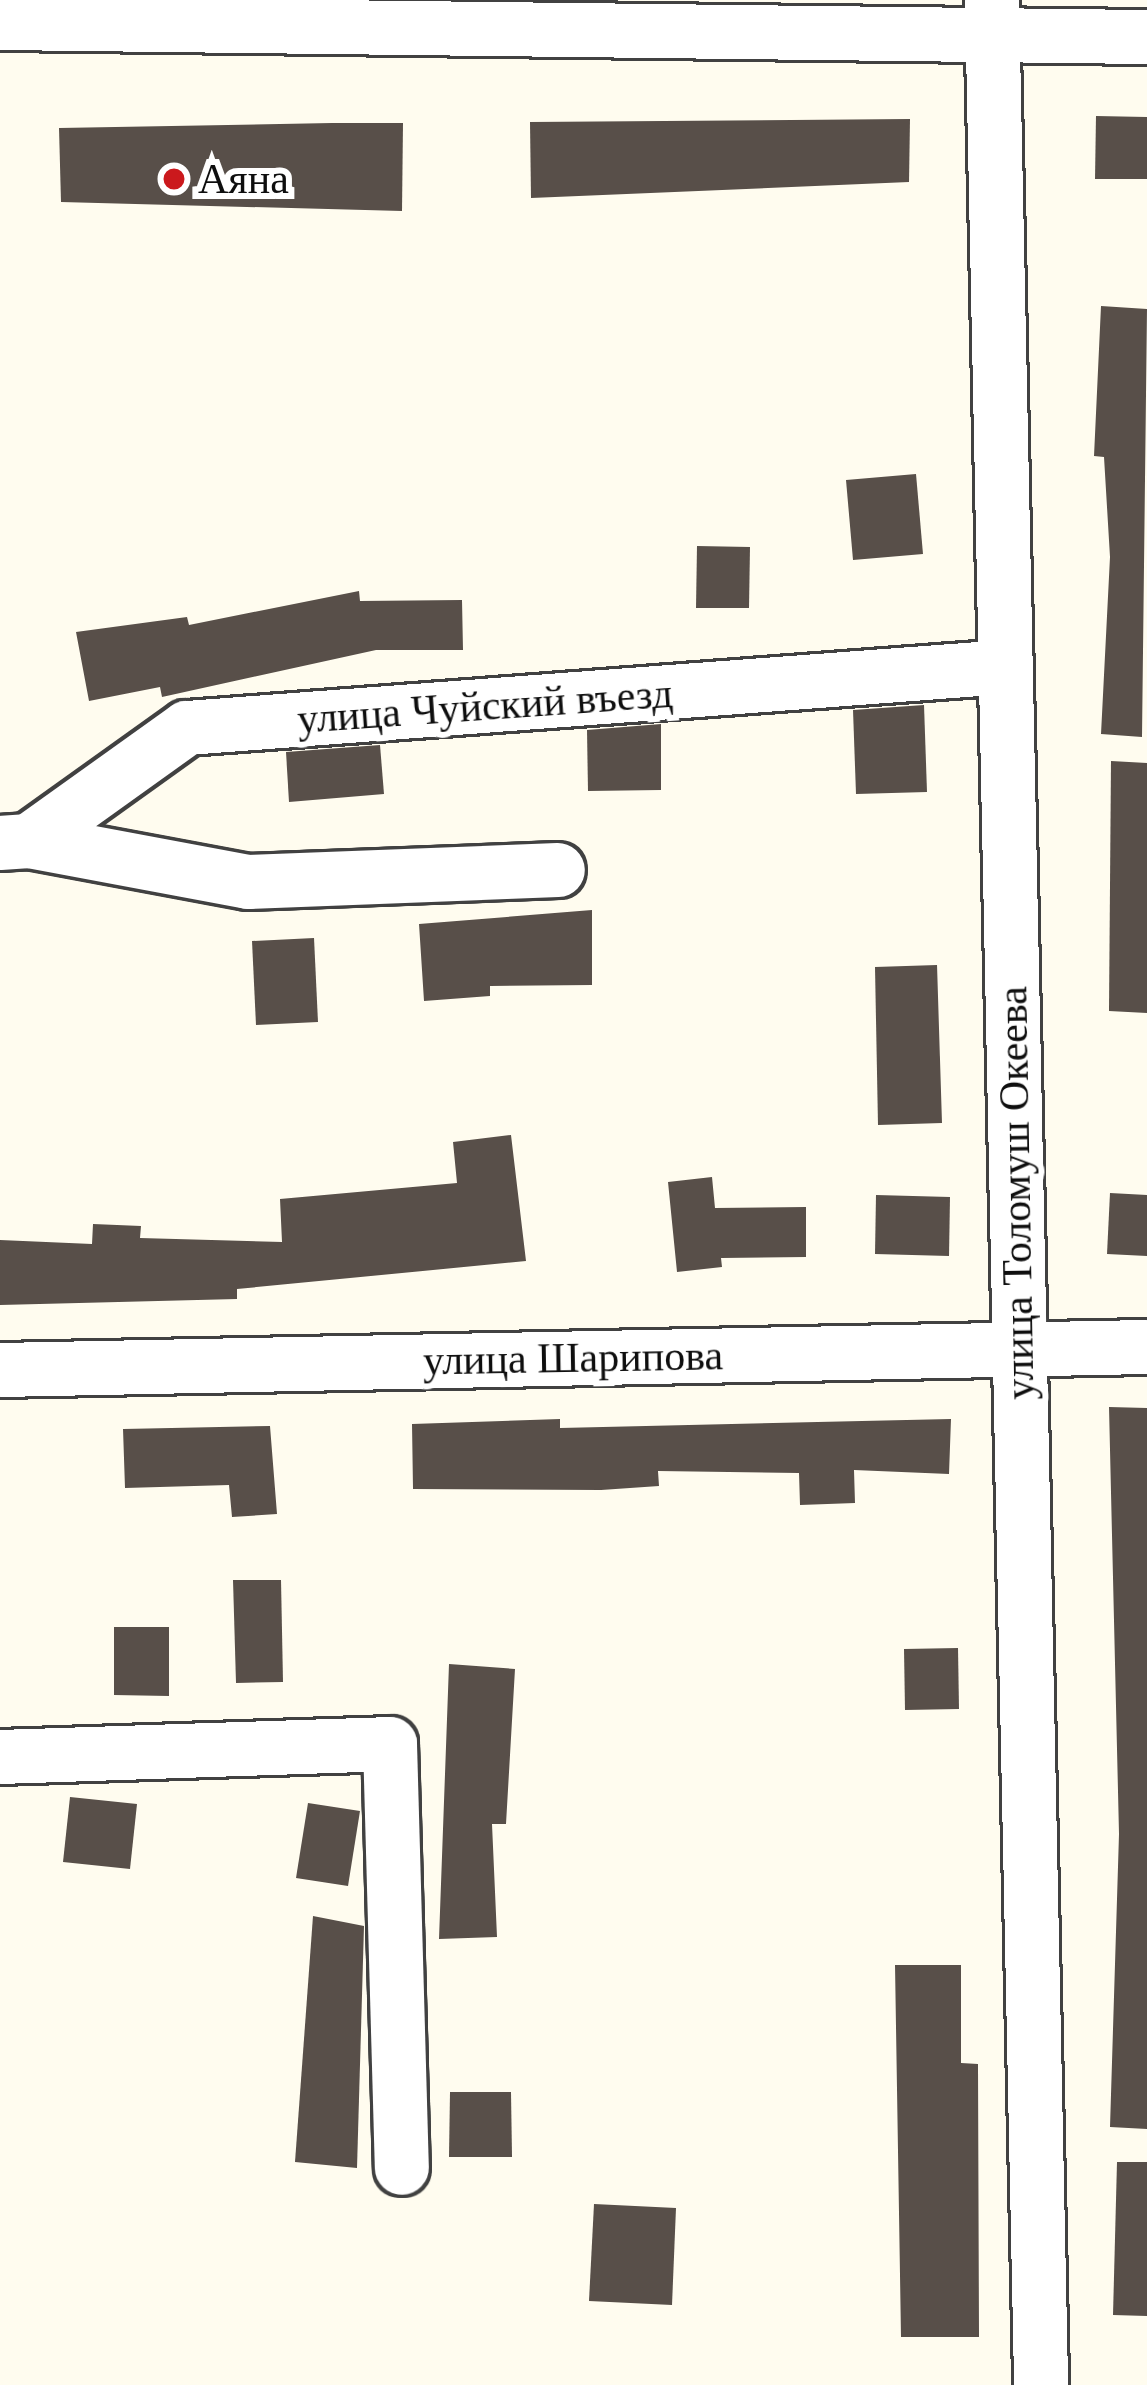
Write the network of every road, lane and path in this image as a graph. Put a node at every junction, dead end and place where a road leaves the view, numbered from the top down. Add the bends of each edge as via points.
1 (992, 19) edge
2 (0, 23) edge
3 (1147, 38) edge
4 (1005, 667) junction
5 (14, 842) edge
6 (558, 870) dead end
7 (1147, 1347) edge
8 (1019, 1349) junction
9 (0, 1370) edge
10 (0, 1757) edge
11 (402, 2168) dead end
12 (1041, 2385) edge

1 - 2 street
1 - 3 street
1 - 4 street, улица Толомуш Океева
4 - 5 street, улица Чуйский въезд via 187,728
4 - 8 street, улица Толомуш Океева
5 - 6 street via 248,882
7 - 8 street, улица Шарипова
8 - 9 street, улица Шарипова
8 - 12 street, улица Толомуш Океева
10 - 11 street via 390,1744

